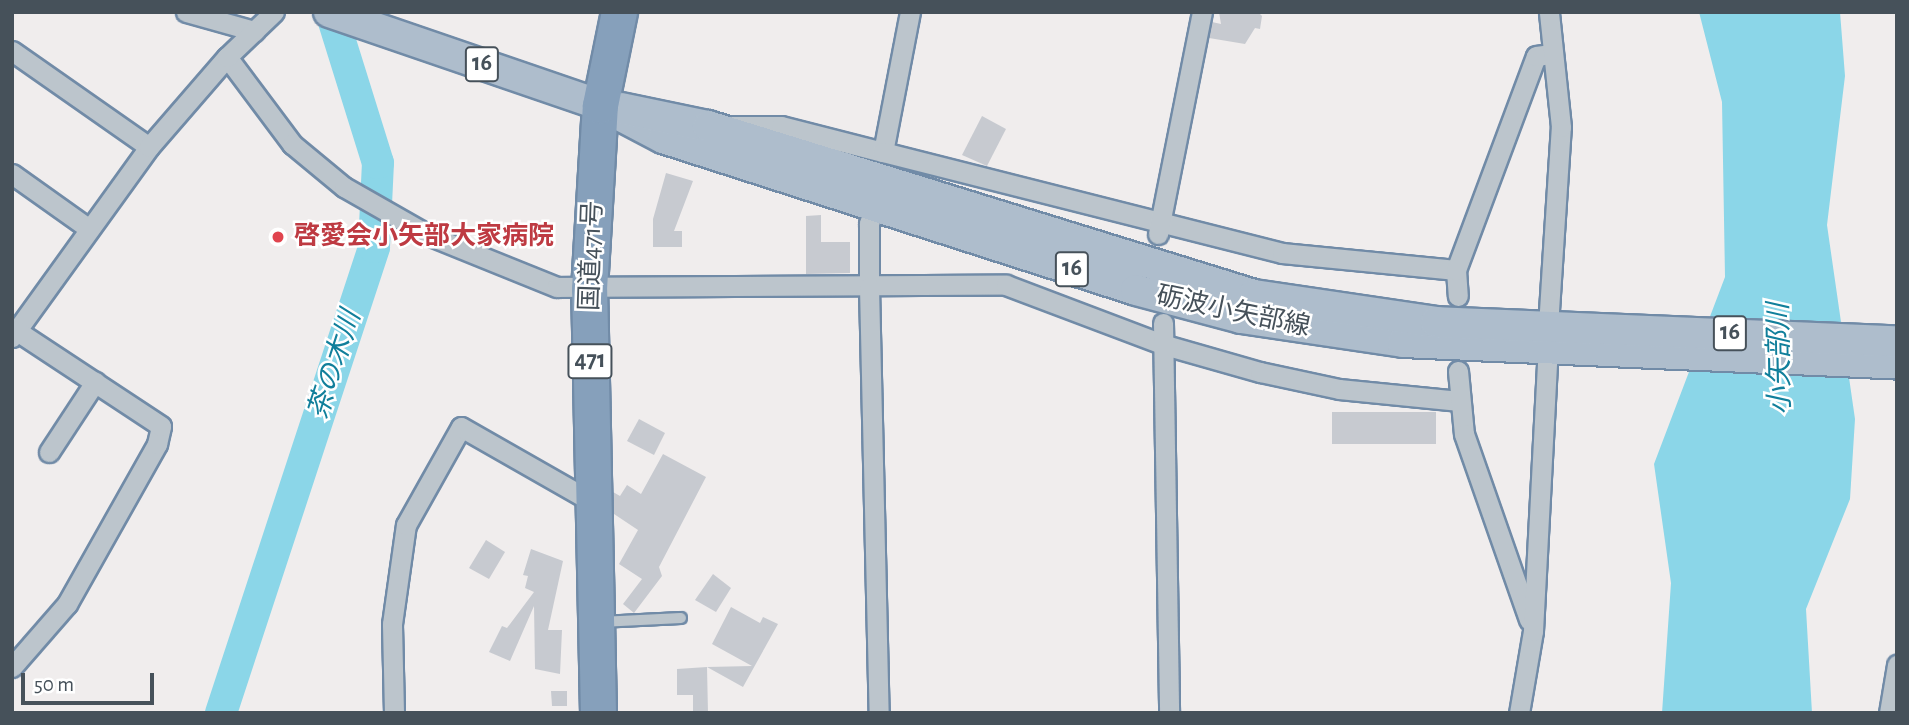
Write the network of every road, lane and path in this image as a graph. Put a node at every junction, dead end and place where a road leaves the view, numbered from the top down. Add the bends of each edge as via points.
1 (186, 12) edge
2 (274, 12) edge
3 (330, 12) edge
4 (619, 12) edge
5 (910, 12) edge
6 (1202, 12) edge
7 (1549, 12) edge
8 (254, 31) junction
9 (12, 51) edge
10 (1550, 54) junction
11 (227, 57) junction
12 (600, 105) junction
13 (708, 126) junction
14 (149, 147) junction
15 (883, 152) junction
16 (12, 174) edge
17 (875, 205) junction
18 (88, 228) junction
19 (1158, 229) junction
20 (1456, 270) junction
21 (869, 287) junction
22 (589, 289) junction
23 (1458, 296) dead end
24 (1163, 323) dead end
25 (15, 334) edge
26 (1556, 338) junction
27 (1897, 341) edge
28 (1165, 345) junction
29 (1897, 363) edge
30 (1458, 370) dead end
31 (95, 382) junction
32 (1459, 401) junction
33 (49, 452) dead end
34 (594, 503) junction
35 (681, 618) dead end
36 (596, 622) junction
37 (1533, 631) junction
38 (1897, 665) edge
39 (12, 667) edge
40 (394, 713) edge
41 (598, 713) edge
42 (879, 713) edge
43 (1169, 713) edge
44 (1518, 713) edge
45 (1889, 713) edge

1 - 8 street
2 - 8 street
3 - 12 main road, 砺波小矢部線 / 16
4 - 12 highway, 国道471号 / 471
5 - 15 street
6 - 19 street
7 - 10 street
8 - 11 street
9 - 14 street
10 - 20 street via 1536,56
10 - 26 street via 1561,127
11 - 14 street
11 - 22 street via 292,144 344,187 428,235 557,287
12 - 13 main road, 砺波小矢部線 / 16
12 - 17 main road, 砺波小矢部線 / 16 via 663,138
12 - 22 highway, 国道471号 / 471
13 - 15 street via 781,126
13 - 26 main road, 砺波小矢部線 / 16 via 1254,295
14 - 18 street
15 - 19 street
16 - 18 street
17 - 21 street via 869,225
17 - 26 main road, 砺波小矢部線 / 16 via 1136,290 1241,318 1403,342
18 - 25 street
19 - 20 street via 1282,253
20 - 23 street
21 - 22 street
21 - 28 street via 1006,285
21 - 42 street
22 - 34 highway, 国道471号 / 471
24 - 28 street
25 - 31 street
26 - 27 main road, 砺波小矢部線 / 16
26 - 29 main road, 砺波小矢部線 / 16
26 - 37 street
28 - 32 street via 1339,389
28 - 43 street
30 - 32 street
31 - 33 street
31 - 39 street via 161,426 157,444 67,604
32 - 37 street via 1464,434
34 - 36 highway, 国道471号 / 471
34 - 40 street via 461,427 406,525 392,624
35 - 36 lane
36 - 41 highway, 国道471号 / 471
37 - 44 street
38 - 45 street

